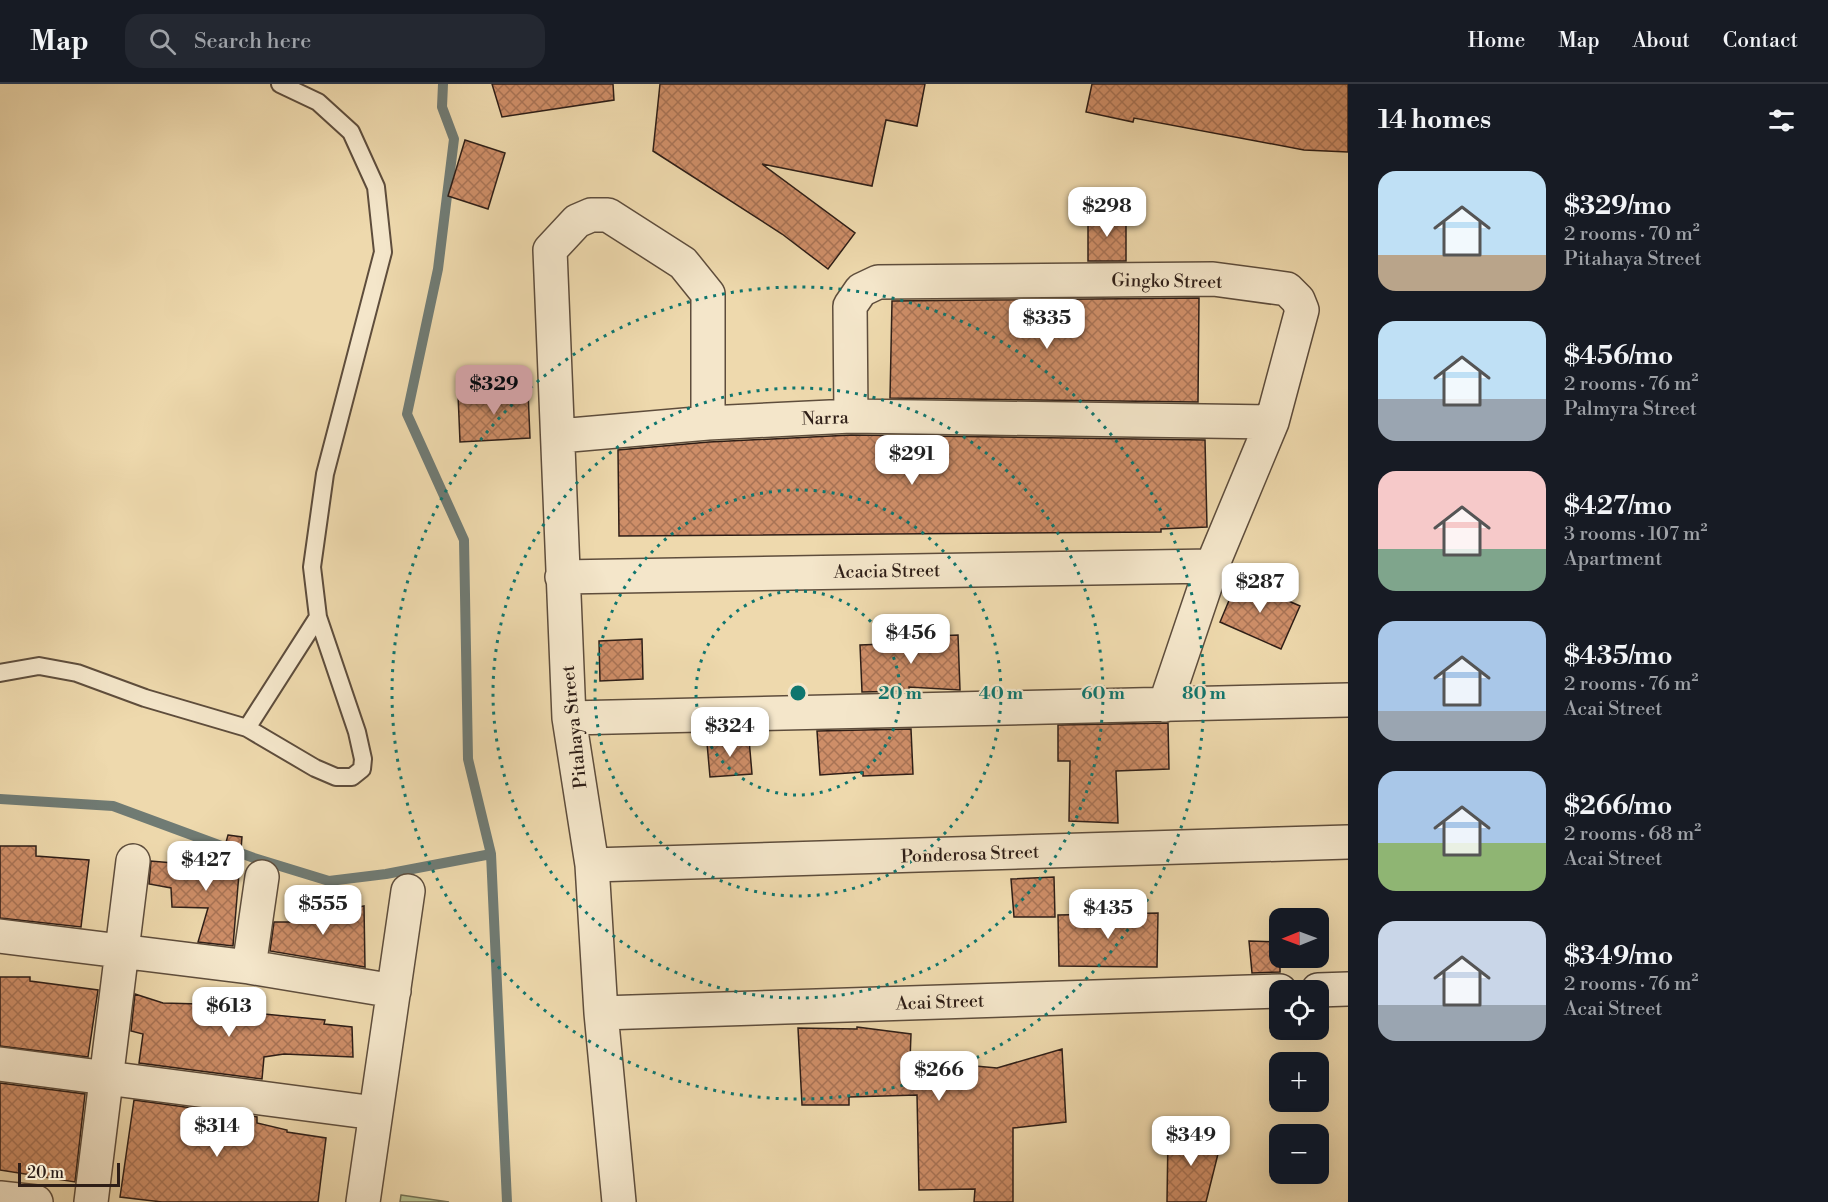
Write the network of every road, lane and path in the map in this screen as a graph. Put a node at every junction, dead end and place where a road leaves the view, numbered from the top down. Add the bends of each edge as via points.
1 (280, 84) edge
2 (851, 416) junction
3 (1272, 422) junction
4 (708, 423) junction
5 (559, 436) junction
6 (1212, 566) junction
7 (562, 577) junction
8 (318, 617) junction
9 (0, 673) edge
10 (1348, 700) edge
11 (1165, 705) junction
12 (569, 718) junction
13 (247, 728) junction
14 (1348, 842) edge
15 (133, 861) dead end
16 (592, 865) junction
17 (262, 878) dead end
18 (408, 891) dead end
19 (0, 936) edge
20 (122, 950) junction
21 (249, 967) junction
22 (1348, 989) edge
23 (1329, 990) edge
24 (394, 991) junction
25 (1269, 991) edge
26 (601, 1013) junction
27 (0, 1065) edge
28 (106, 1078) junction
29 (375, 1113) junction
30 (0, 1198) edge
31 (36, 1202) edge
32 (91, 1202) edge
33 (363, 1202) edge
34 (620, 1202) edge

1 - 8 lane via 318,102 351,132 376,187 383,252 325,474 312,567
2 - 3 street, Narra
2 - 3 street, Gingko Street via 850,306 861,290 878,282 1214,279 1287,289 1298,300 1302,310
2 - 4 street, Narra
3 - 6 street
4 - 5 street, Narra
4 - 5 street, Pitahaya Street via 708,294 683,264 608,215 591,215 577,221 550,250
5 - 7 street, Pitahaya Street
6 - 7 street, Acacia Street
6 - 11 street
7 - 12 street, Pitahaya Street
8 - 13 lane
8 - 13 lane via 357,732 362,768 352,777 336,777
9 - 13 lane via 39,666 77,673
10 - 11 street
11 - 12 street
12 - 16 street, Pitahaya Street
14 - 16 street, Ponderosa Street
15 - 20 street
16 - 26 street, Pitahaya Street
17 - 21 street
18 - 24 street
19 - 20 street
20 - 21 street
20 - 28 street
21 - 24 street
22 - 23 street
24 - 29 street
25 - 26 street, Acai Street
26 - 34 street, Pitahaya Street
27 - 28 street
28 - 29 street
28 - 32 street
29 - 33 street
30 - 31 street

